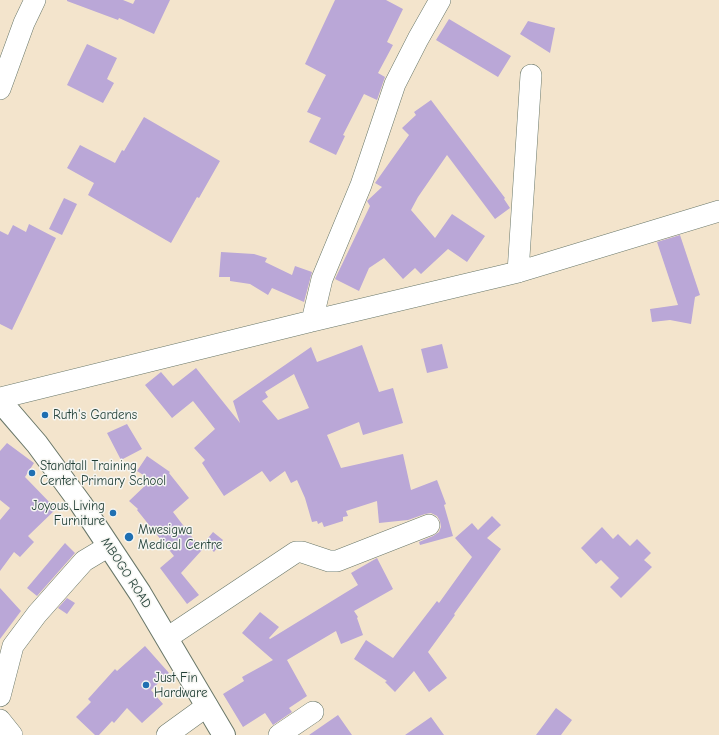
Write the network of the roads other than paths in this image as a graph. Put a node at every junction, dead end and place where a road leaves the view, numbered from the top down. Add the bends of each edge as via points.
1 (35, 0) edge
2 (440, 0) edge
3 (531, 75) dead end
4 (0, 89) edge
5 (719, 211) edge
6 (518, 272) junction
7 (312, 321) junction
8 (0, 398) edge
9 (0, 401) edge
10 (429, 525) dead end
11 (109, 546) junction
12 (167, 638) junction
13 (0, 696) edge
14 (207, 706) junction
15 (313, 712) dead end
16 (0, 720) edge
17 (12, 735) edge
18 (168, 735) edge
19 (224, 735) edge
20 (279, 735) edge

1 - 4 street
2 - 7 street via 395,84 361,185 322,279
3 - 6 street
5 - 6 street
6 - 7 street
7 - 8 street
9 - 11 main road, MBOGO ROAD via 37,444
10 - 12 street via 337,561 329,562 296,552
11 - 12 main road, MBOGO ROAD
11 - 13 street via 84,561 37,614 13,646
12 - 14 main road, MBOGO ROAD
14 - 18 street
14 - 19 main road, MBOGO ROAD
15 - 20 street
16 - 17 street

